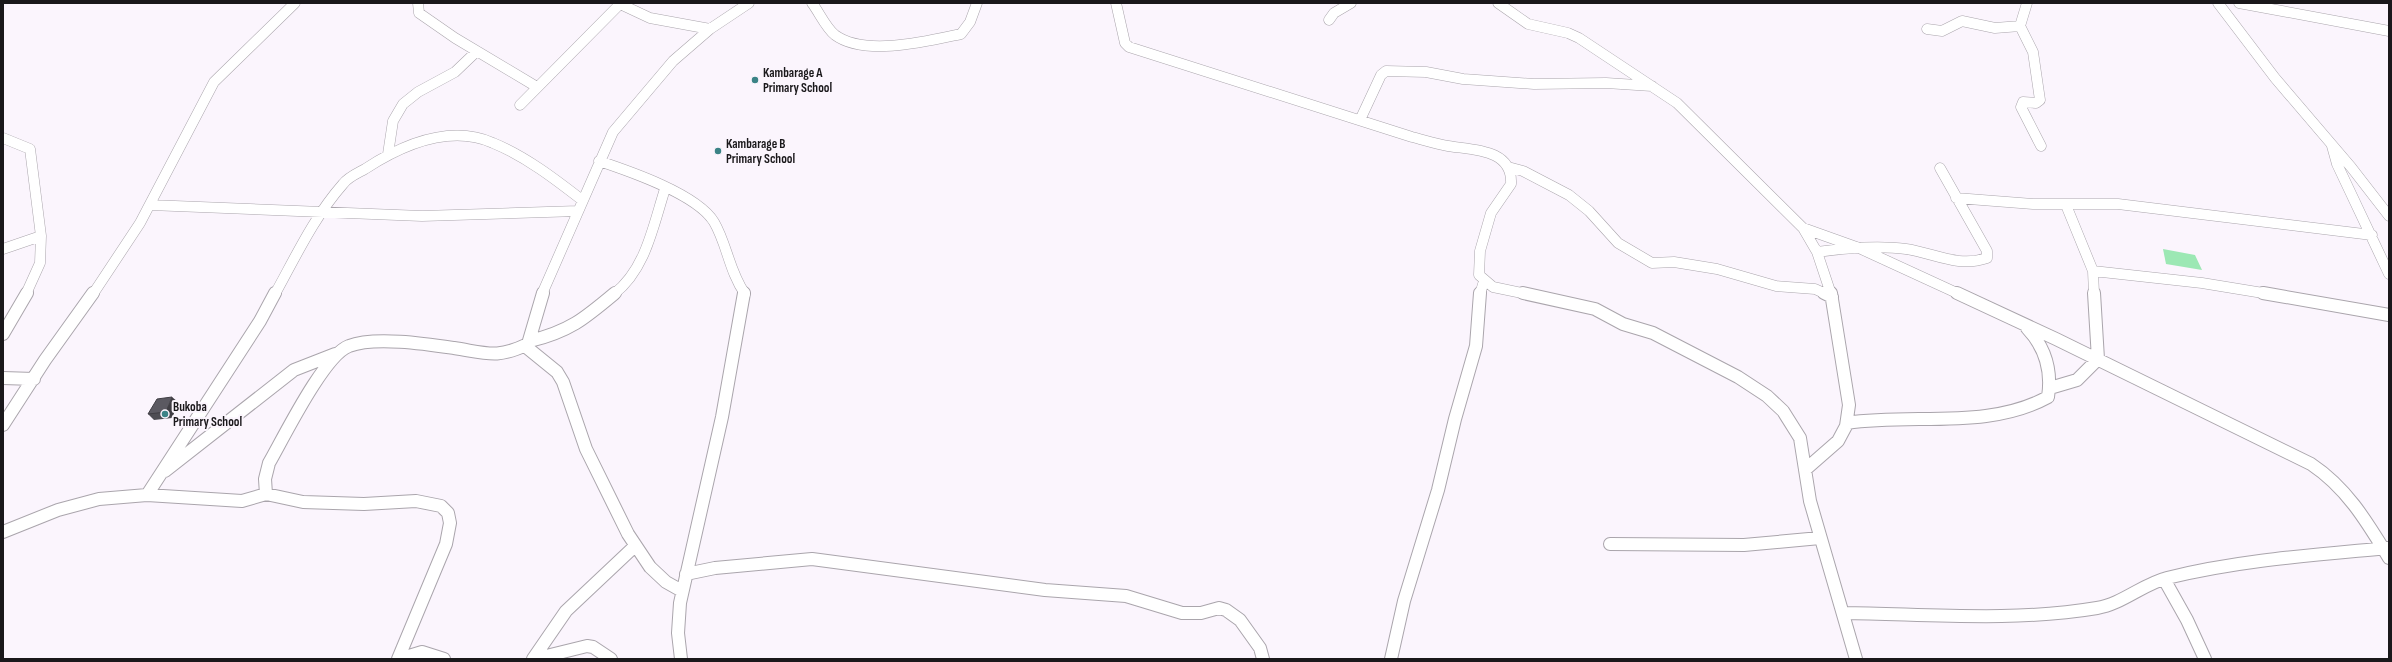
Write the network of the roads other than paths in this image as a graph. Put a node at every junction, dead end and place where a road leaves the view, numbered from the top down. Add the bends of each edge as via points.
1 (295, 3) edge
2 (418, 3) edge
3 (749, 3) edge
4 (812, 3) edge
5 (977, 3) edge
6 (1116, 3) edge
7 (1351, 3) edge
8 (1498, 3) edge
9 (2027, 3) edge
10 (2218, 3) edge
11 (2239, 3) edge
12 (619, 4) edge
13 (1330, 20) dead end
14 (2020, 26) junction
15 (710, 29) junction
16 (1927, 29) dead end
17 (2389, 31) edge
18 (477, 51) junction
19 (1654, 86) junction
20 (537, 87) junction
21 (520, 105) dead end
22 (1360, 120) junction
23 (3, 138) edge
24 (2332, 144) junction
25 (2041, 146) dead end
26 (388, 154) junction
27 (599, 161) junction
28 (1508, 167) junction
29 (1940, 168) dead end
30 (665, 189) junction
31 (1956, 198) junction
32 (582, 200) junction
33 (150, 205) junction
34 (2066, 205) junction
35 (578, 211) junction
36 (320, 212) junction
37 (2389, 216) edge
38 (1803, 228) junction
39 (2372, 235) junction
40 (41, 236) junction
41 (1859, 248) junction
42 (3, 249) edge
43 (1817, 252) junction
44 (2093, 271) junction
45 (2389, 274) edge
46 (1484, 281) junction
47 (1832, 298) junction
48 (2389, 315) edge
49 (2022, 323) junction
50 (3, 334) edge
51 (527, 343) junction
52 (335, 354) junction
53 (2098, 359) junction
54 (3, 378) edge
55 (34, 379) junction
56 (2050, 388) junction
57 (1847, 423) junction
58 (3, 425) edge
59 (1806, 469) junction
60 (158, 476) junction
61 (266, 494) junction
62 (147, 495) junction
63 (3, 532) edge
64 (1820, 538) junction
65 (1610, 544) dead end
66 (635, 546) junction
67 (2387, 551) edge
68 (686, 574) junction
69 (2164, 580) junction
70 (682, 591) junction
71 (1844, 613) junction
72 (399, 659) edge
73 (444, 659) edge
74 (534, 659) edge
75 (611, 659) edge
76 (682, 659) edge
77 (1263, 659) edge
78 (1390, 659) edge
79 (1856, 659) edge
80 (2205, 659) edge

1 - 33 street via 214,82
2 - 18 street via 419,13
3 - 15 street
4 - 5 street via 835,35 845,40 891,46 919,44 961,34 970,22
6 - 22 street via 1125,43 1129,47
7 - 13 street via 1334,13
8 - 19 street via 1528,24 1579,38
9 - 14 street
10 - 24 street via 2275,78
11 - 17 street
12 - 15 street via 651,17
12 - 20 street
14 - 16 street via 1995,28 1962,21 1942,31
14 - 25 street via 2032,48 2040,100 2036,103 2023,102 2020,107
15 - 27 street via 654,81 613,132
18 - 20 street
18 - 26 street via 453,73 408,100 393,121 392,144
19 - 22 street via 1606,83 1534,84 1463,79 1426,72 1386,71
19 - 38 street via 1677,103 1717,140
20 - 21 street
22 - 28 street via 1441,145 1494,154
23 - 40 street via 30,148
24 - 37 street
24 - 39 street via 2337,164
26 - 32 street via 435,138 461,135 475,137 508,150
26 - 36 street via 344,182
27 - 30 street via 621,168
27 - 32 street
28 - 46 street via 1510,187 1494,207 1479,250 1479,275
28 - 47 street via 1523,170 1569,195 1589,211 1618,243 1652,263 1674,262 1717,269 1776,286 1815,289
29 - 31 street
30 - 51 street via 644,256 622,288 579,323 559,333
30 - 68 street via 704,208 714,221 733,277 745,299 722,417
31 - 34 street
31 - 41 street via 1987,251 1987,258 1979,262 1965,263 1907,249
32 - 35 street
33 - 36 street
33 - 55 street via 112,268
34 - 39 street via 2126,205
34 - 44 street
35 - 36 street via 477,216
35 - 51 street via 541,297
36 - 60 street via 260,322
38 - 41 street
38 - 43 street
39 - 45 street
40 - 42 street
40 - 50 street via 40,263 30,288
41 - 43 street
41 - 49 street
43 - 47 street
44 - 48 street via 2202,283
44 - 53 street
46 - 59 street via 1493,287 1595,309 1623,324 1668,340 1738,377 1767,396 1790,418 1800,438
46 - 78 street via 1478,301 1476,346
47 - 57 street via 1850,405
49 - 53 street
49 - 56 street via 2035,334 2041,344
51 - 52 street via 512,352 500,355 432,344 365,341 347,346
51 - 66 street via 552,367 563,382 586,449 611,504
52 - 60 street via 294,370
52 - 61 street via 275,452 265,479
53 - 56 street via 2077,381 2066,386
53 - 67 street via 2327,473 2351,498
54 - 55 street
55 - 58 street
56 - 57 street via 2048,397 2038,404 2016,411 1968,417 1890,418
57 - 59 street via 1838,441
59 - 64 street via 1810,501
60 - 62 street
61 - 62 street via 242,501
61 - 72 street via 303,502 364,504 416,501 441,506 448,513 450,523 446,544
62 - 63 street via 99,499 58,510
64 - 65 street via 1744,545
64 - 71 street
66 - 70 street via 650,567 666,582
66 - 74 street via 560,616 549,630
67 - 69 street via 2257,561
68 - 70 street
68 - 77 street via 715,568 812,559 1046,590 1126,596 1182,613 1201,613 1222,608 1240,620 1260,648
69 - 71 street via 2100,608 2064,613 2026,616
69 - 80 street
70 - 76 street via 678,633
71 - 79 street
72 - 73 street via 420,651 427,651
74 - 75 street via 587,646

